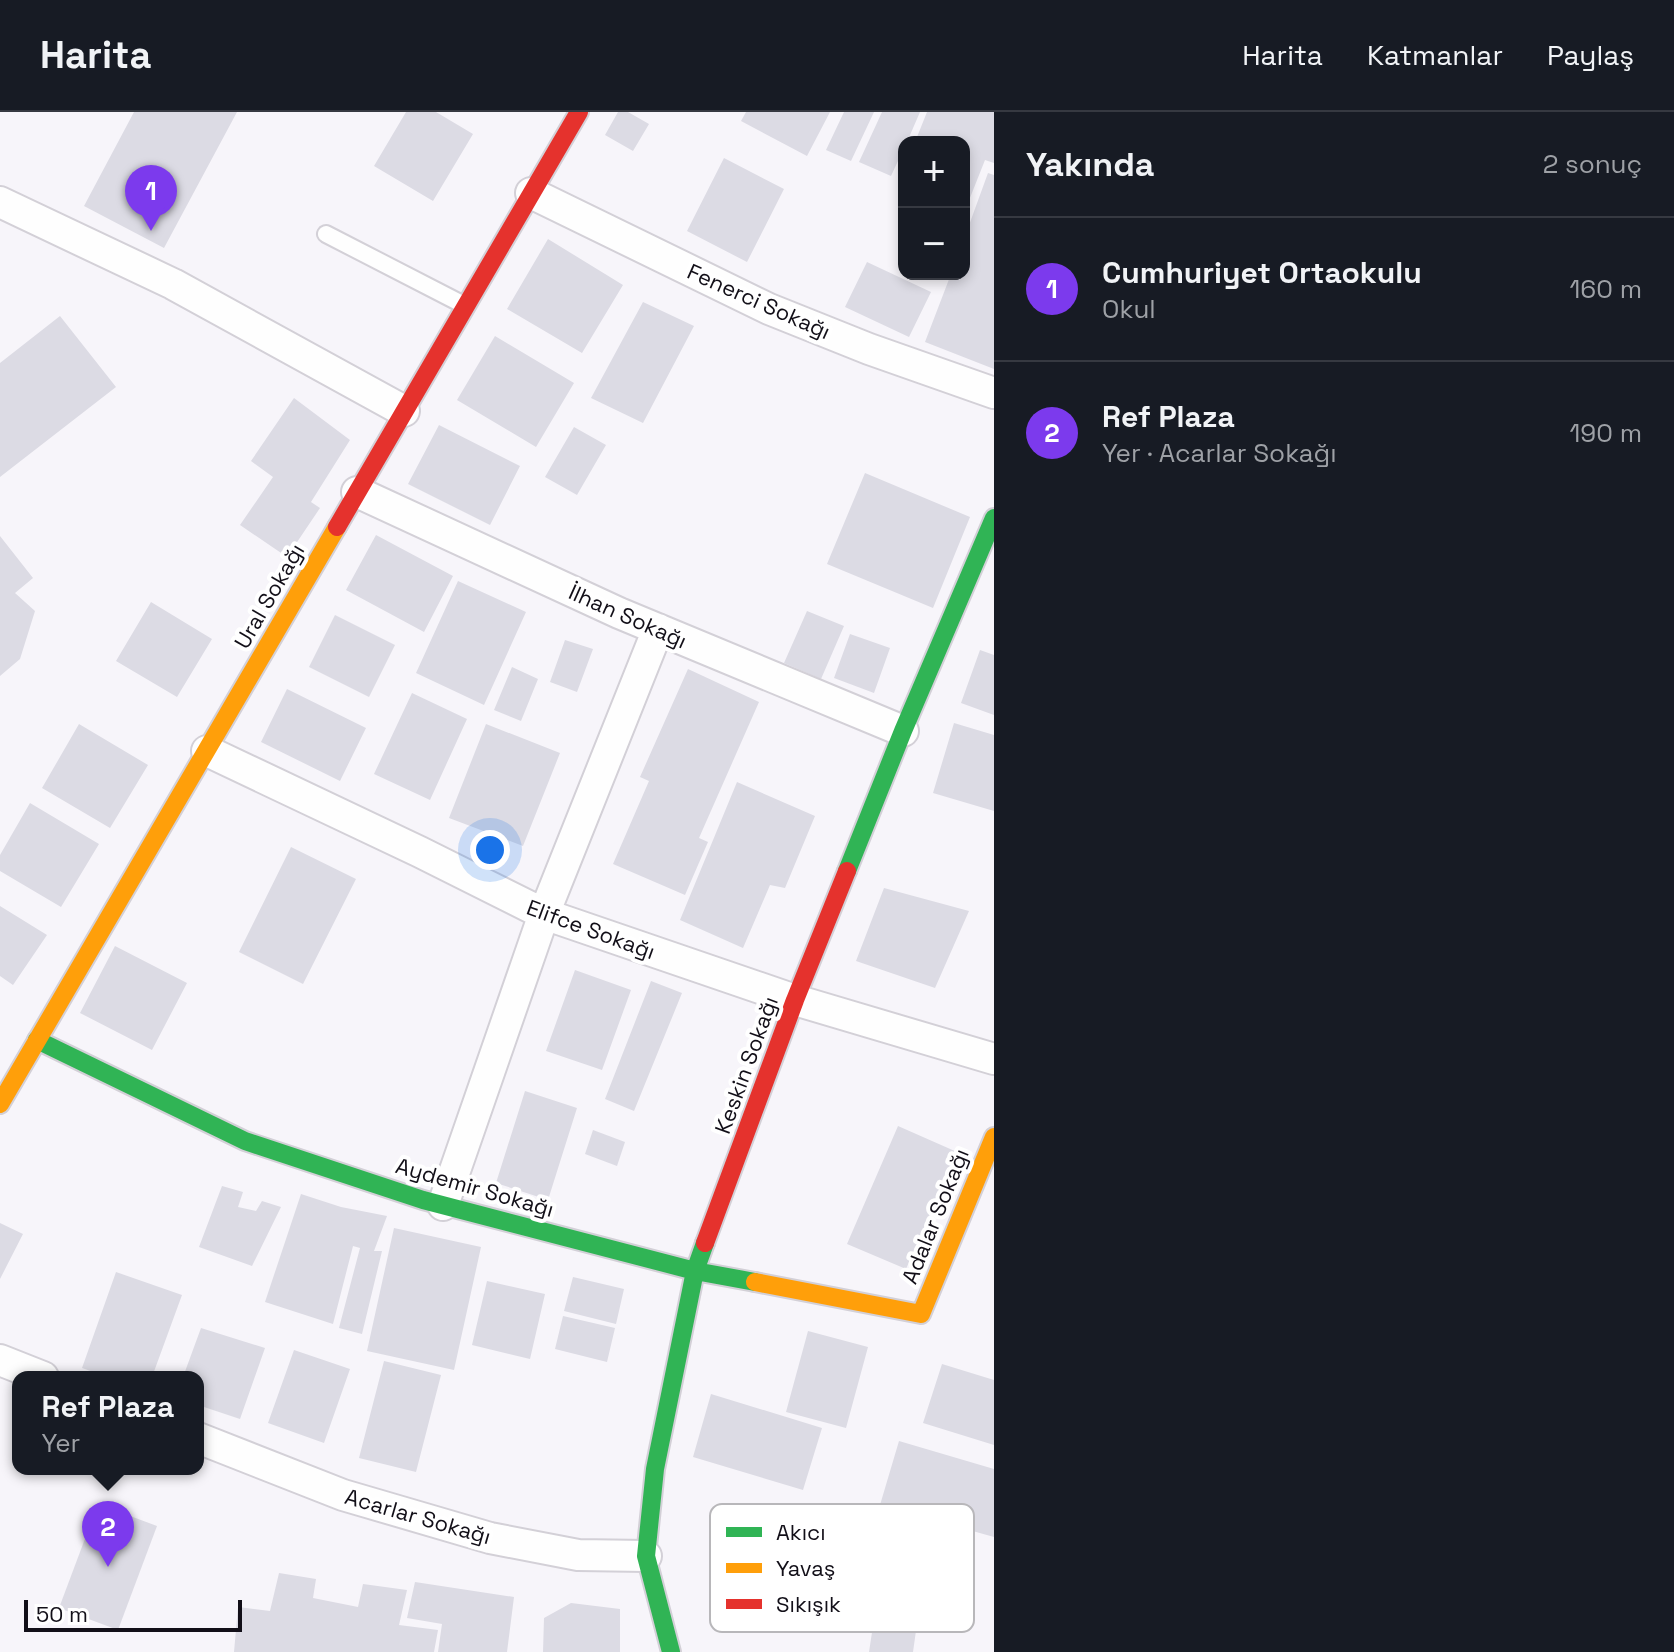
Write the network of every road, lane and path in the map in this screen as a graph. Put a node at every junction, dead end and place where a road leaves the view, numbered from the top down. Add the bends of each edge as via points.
1 (579, 112) edge
2 (531, 193) junction
3 (0, 202) edge
4 (326, 234) dead end
5 (465, 306) junction
6 (994, 393) edge
7 (404, 411) junction
8 (357, 492) junction
9 (994, 518) edge
10 (658, 629) junction
11 (903, 731) junction
12 (207, 751) junction
13 (544, 914) junction
14 (795, 1000) junction
15 (37, 1040) junction
16 (994, 1059) edge
17 (0, 1104) edge
18 (994, 1137) edge
19 (443, 1205) junction
20 (695, 1271) junction
21 (921, 1314) joint
22 (0, 1360) edge
23 (28, 1371) edge
24 (204, 1440) edge
25 (646, 1556) junction
26 (671, 1652) edge

1 - 2 street, Ural Sokağı
2 - 5 street, Ural Sokağı
2 - 6 street, Fenerci Sokağı via 769,309
3 - 7 street via 173,284
4 - 5 lane
5 - 7 street, Ural Sokağı
7 - 8 street, Ural Sokağı
8 - 10 street, İlhan Sokağı
8 - 12 street, Ural Sokağı
9 - 11 street, Keskin Sokağı
10 - 11 street, İlhan Sokağı
10 - 13 street
11 - 14 street, Keskin Sokağı
12 - 13 street, Elifce Sokağı
12 - 15 street, Ural Sokağı
13 - 14 street, Elifce Sokağı
13 - 19 street
14 - 16 street, Elifce Sokağı
14 - 20 street, Keskin Sokağı
15 - 17 street, Ural Sokağı
15 - 19 street, Aydemir Sokağı via 245,1141
18 - 21 street, Adalar Sokağı
19 - 20 street, Aydemir Sokağı
20 - 21 street, Aydemir Sokağı
20 - 25 street, Keskin Sokağı via 655,1469
22 - 23 street
24 - 25 street, Acarlar Sokağı via 343,1495 490,1538 578,1555
25 - 26 street, Keskin Sokağı

